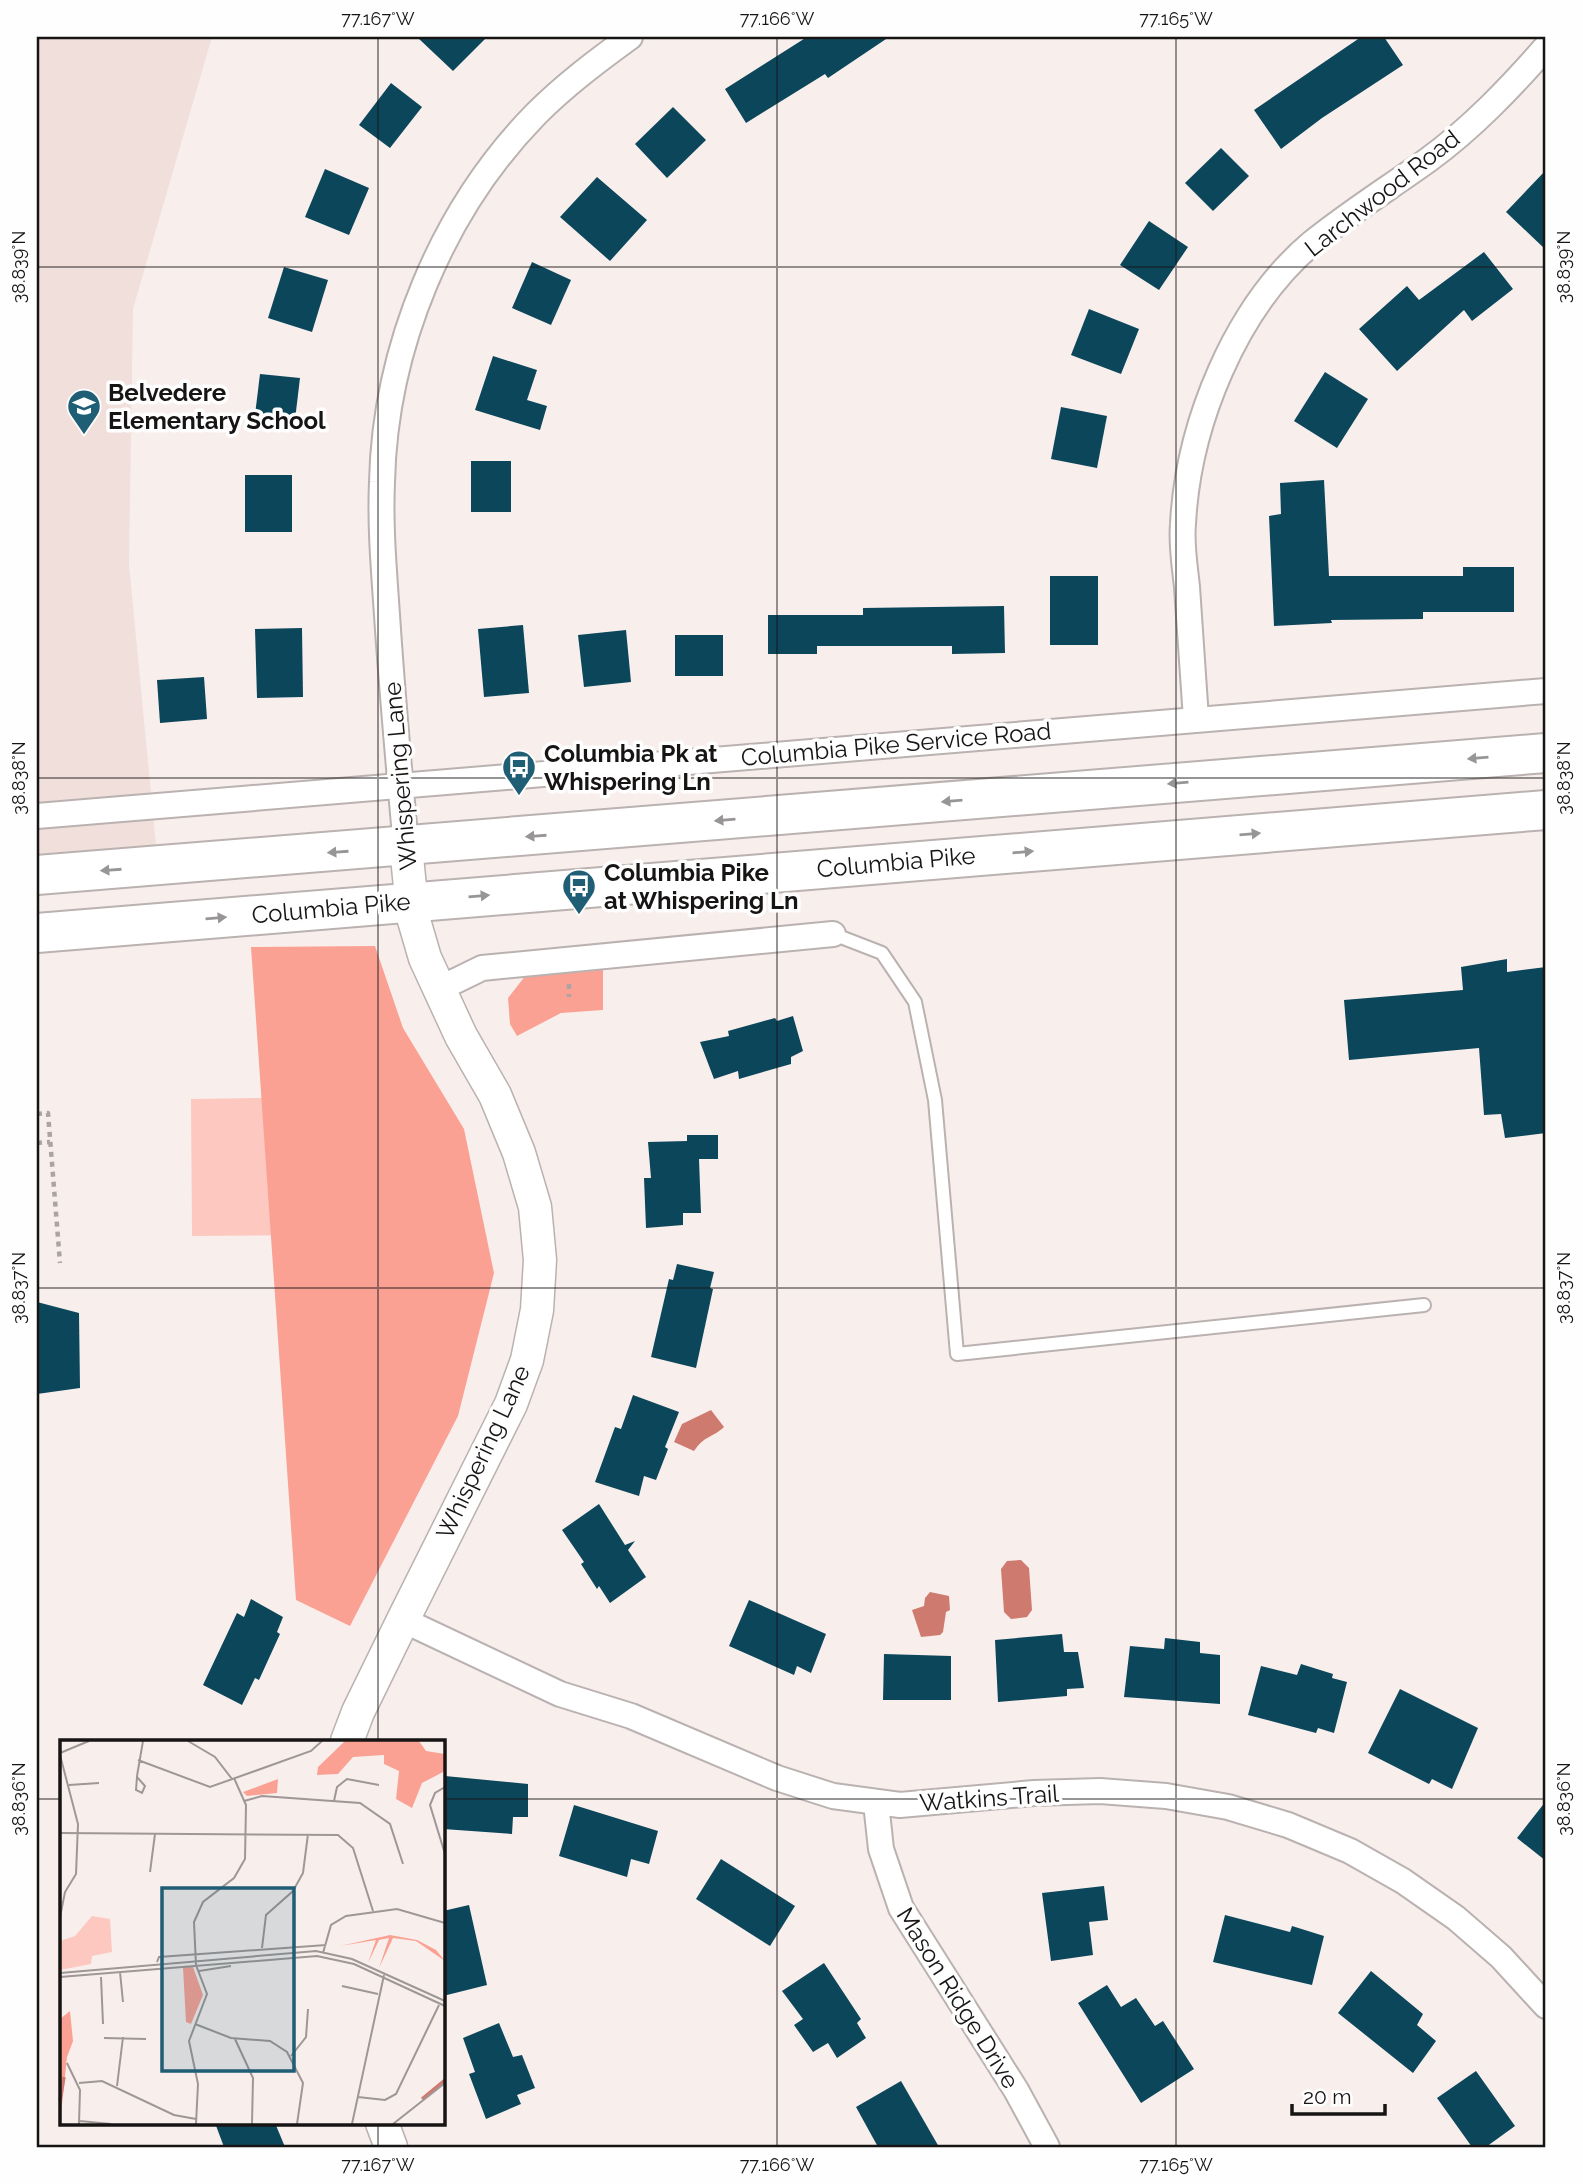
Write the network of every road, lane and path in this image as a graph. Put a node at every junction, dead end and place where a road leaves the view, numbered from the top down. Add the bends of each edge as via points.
1 (630, 37) edge
2 (1546, 47) edge
3 (1546, 691) edge
4 (1196, 719) junction
5 (1546, 752) edge
6 (400, 785) junction
7 (1546, 810) edge
8 (37, 816) edge
9 (406, 847) junction
10 (37, 875) edge
11 (411, 901) junction
12 (37, 933) edge
13 (833, 934) joint
14 (439, 989) junction
15 (37, 1114) edge
16 (50, 1142) junction
17 (37, 1143) edge
18 (60, 1263) dead end
19 (1424, 1305) dead end
20 (403, 1620) junction
21 (347, 1740) edge
22 (876, 1803) junction
23 (1546, 2006) edge
24 (382, 2124) edge
25 (391, 2147) edge
26 (1047, 2147) edge

1 - 6 street, Whispering Lane via 543,108 488,172 453,226 425,283 404,344 389,410 382,481
2 - 4 street, Larchwood Road via 1508,90 1450,142 1309,246 1274,284 1238,337 1217,378 1187,476 1182,527
3 - 4 street, Columbia Pike Service Road
4 - 6 street, Columbia Pike Service Road
5 -> 9 main road
6 - 8 street, Columbia Pike Service Road
6 - 9 street, Whispering Lane
11 -> 7 main road, Columbia Pike
9 -> 10 main road
9 - 11 street, Whispering Lane
12 -> 11 main road, Columbia Pike
11 - 14 street, Whispering Lane via 421,946
13 - 14 street via 482,968
13 - 19 lane via 882,953 915,1002 935,1100 957,1354
14 - 20 street, Whispering Lane via 495,1095 519,1153 535,1207 540,1260 527,1360 511,1404
15 - 16 path via 48,1113
16 - 17 path
16 - 18 path
20 - 21 street, Whispering Lane
20 - 22 street, Watkins Trail via 560,1693 631,1716 777,1778 833,1796
22 - 23 street, Watkins Trail via 1100,1791 1228,1807 1288,1825 1350,1851 1456,1918 1501,1957
22 - 26 street, Mason Ridge Drive via 881,1849 901,1908
24 - 25 street

